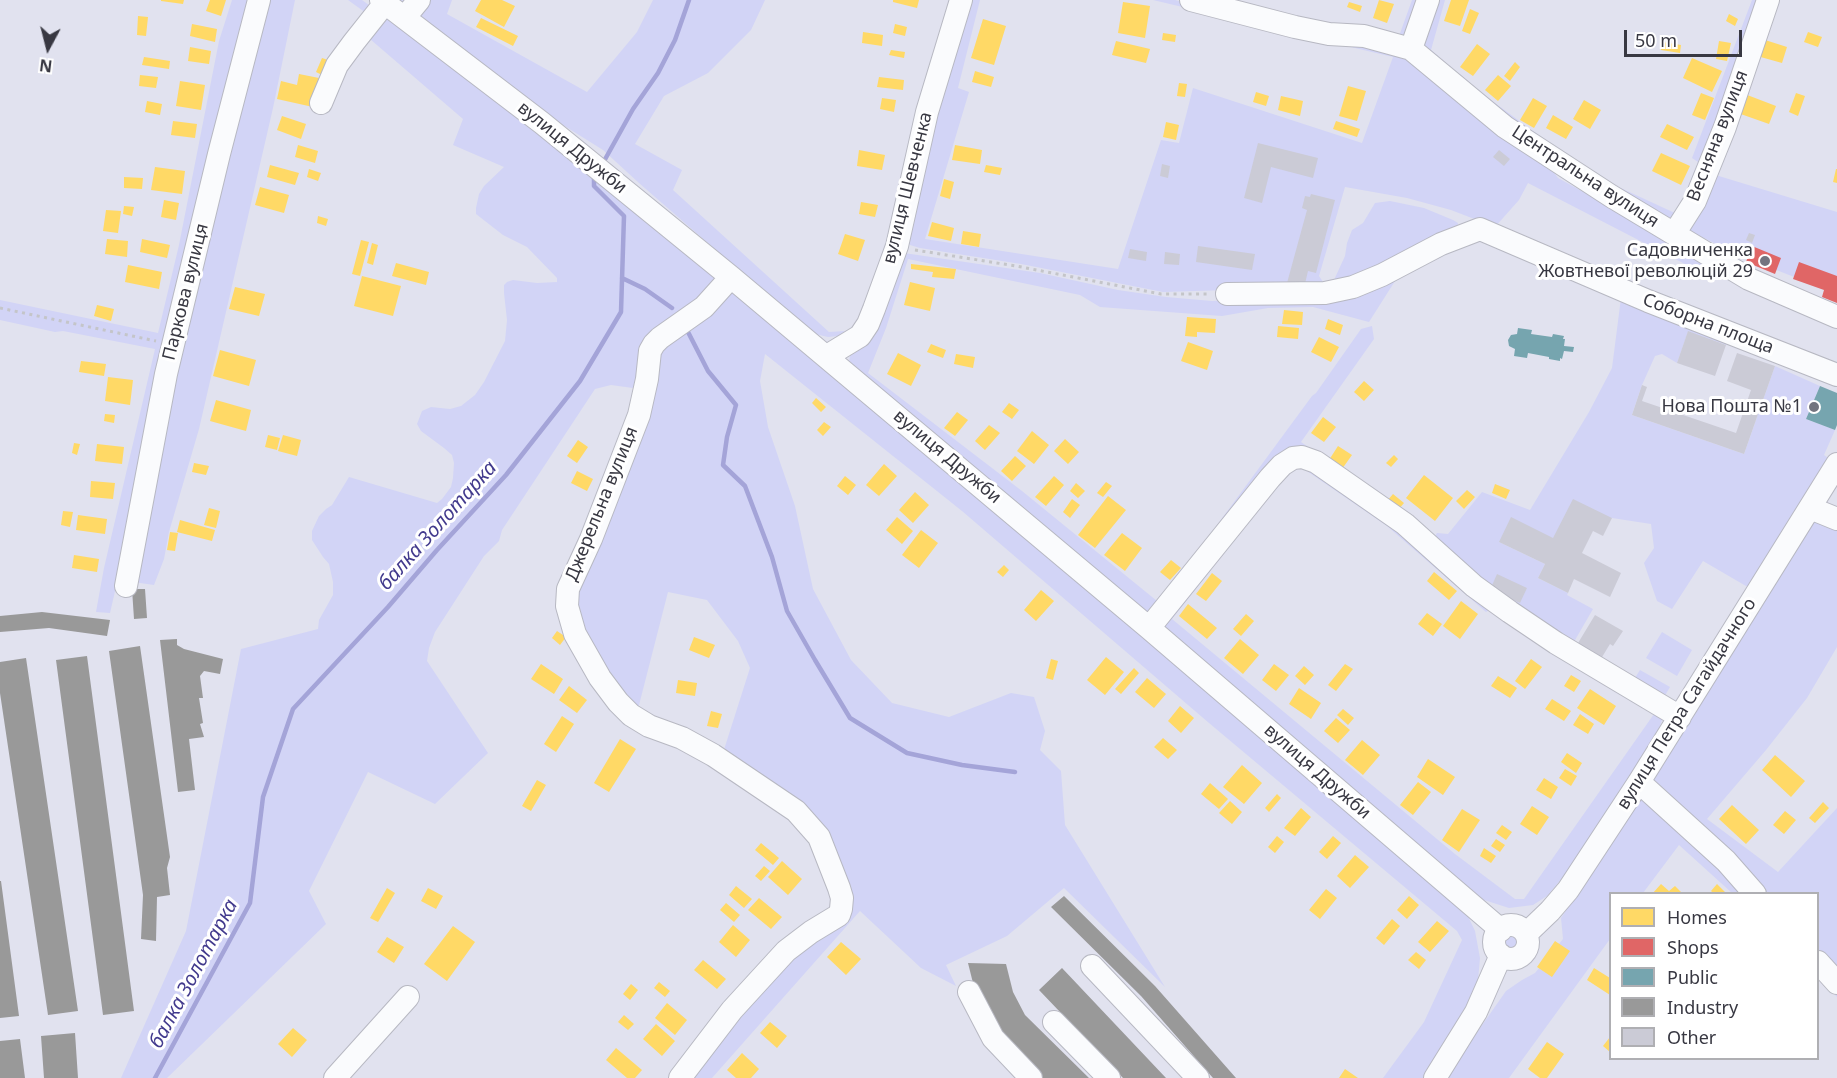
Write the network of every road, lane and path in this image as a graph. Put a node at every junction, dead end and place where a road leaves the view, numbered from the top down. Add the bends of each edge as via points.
1 (259, 0) edge
2 (961, 0) edge
3 (1191, 0) edge
4 (1428, 0) edge
5 (1768, 0) edge
6 (383, 2) edge
7 (412, 8) edge
8 (1411, 49) junction
9 (321, 103) dead end
10 (1674, 234) junction
11 (897, 246) junction
12 (731, 277) junction
13 (1227, 294) joint
14 (0, 308) edge
15 (1837, 317) edge
16 (173, 344) junction
17 (827, 356) junction
18 (1837, 375) edge
19 (1837, 464) edge
20 (1810, 508) junction
21 (1837, 519) edge
22 (126, 586) dead end
23 (1149, 628) junction
24 (1680, 717) junction
25 (1639, 782) junction
26 (1753, 892) edge
27 (1501, 930) junction
28 (1526, 934) junction
29 (1501, 955) junction
30 (1819, 963) edge
31 (1092, 966) dead end
32 (1837, 983) edge
33 (969, 992) dead end
34 (408, 997) dead end
35 (1054, 1022) dead end
36 (335, 1078) edge
37 (680, 1078) edge
38 (1031, 1078) edge
39 (1109, 1078) edge
40 (1198, 1078) edge
41 (1435, 1078) edge

1 - 16 street, Паркова вулиця
2 - 11 street, вулиця Шевченка via 927,112
3 - 8 street via 1295,27 1364,36
4 - 8 street
5 - 10 street, Весняна вулиця via 1725,127 1695,201
6 - 7 street, вулиця Дружби
6 - 9 street via 337,65
7 - 12 street, вулиця Дружби via 573,150
8 - 10 street, Центральна вулиця via 1505,127
10 - 15 street, Центральна вулиця via 1749,279
11 - 13 path via 1161,294
11 - 17 street, вулиця Шевченка via 868,324 860,336
12 - 17 street, вулиця Дружби
12 - 37 street, Джерельна вулиця via 704,307 660,338 650,351 639,415 591,539 567,589 567,606 575,634 618,702 649,726 713,755 796,811 819,837 842,898 839,915 786,951 732,1010
13 - 18 street, Соборна площа via 1325,293 1353,287 1480,229 1648,301
14 - 16 path
16 - 22 street, Паркова вулиця
17 - 23 street, вулиця Дружби
19 - 20 street, вулиця Петра Сагайдачного
20 - 21 street
20 - 24 street, вулиця Петра Сагайдачного
23 - 24 street via 1270,478 1282,465 1302,457 1316,462 1405,524 1474,586 1510,612
23 - 27 street, вулиця Дружби
24 - 25 street, вулиця Петра Сагайдачного
25 - 26 street
25 - 28 street, вулиця Петра Сагайдачного via 1568,890
27 - 28 street via 1511,926
27 - 29 street via 1495,946
28 - 29 street via 1528,945 1522,955 1512,959
29 - 41 street via 1476,1012
30 - 32 street
31 - 40 street
33 - 38 street via 993,1038
34 - 36 street
35 - 39 street

